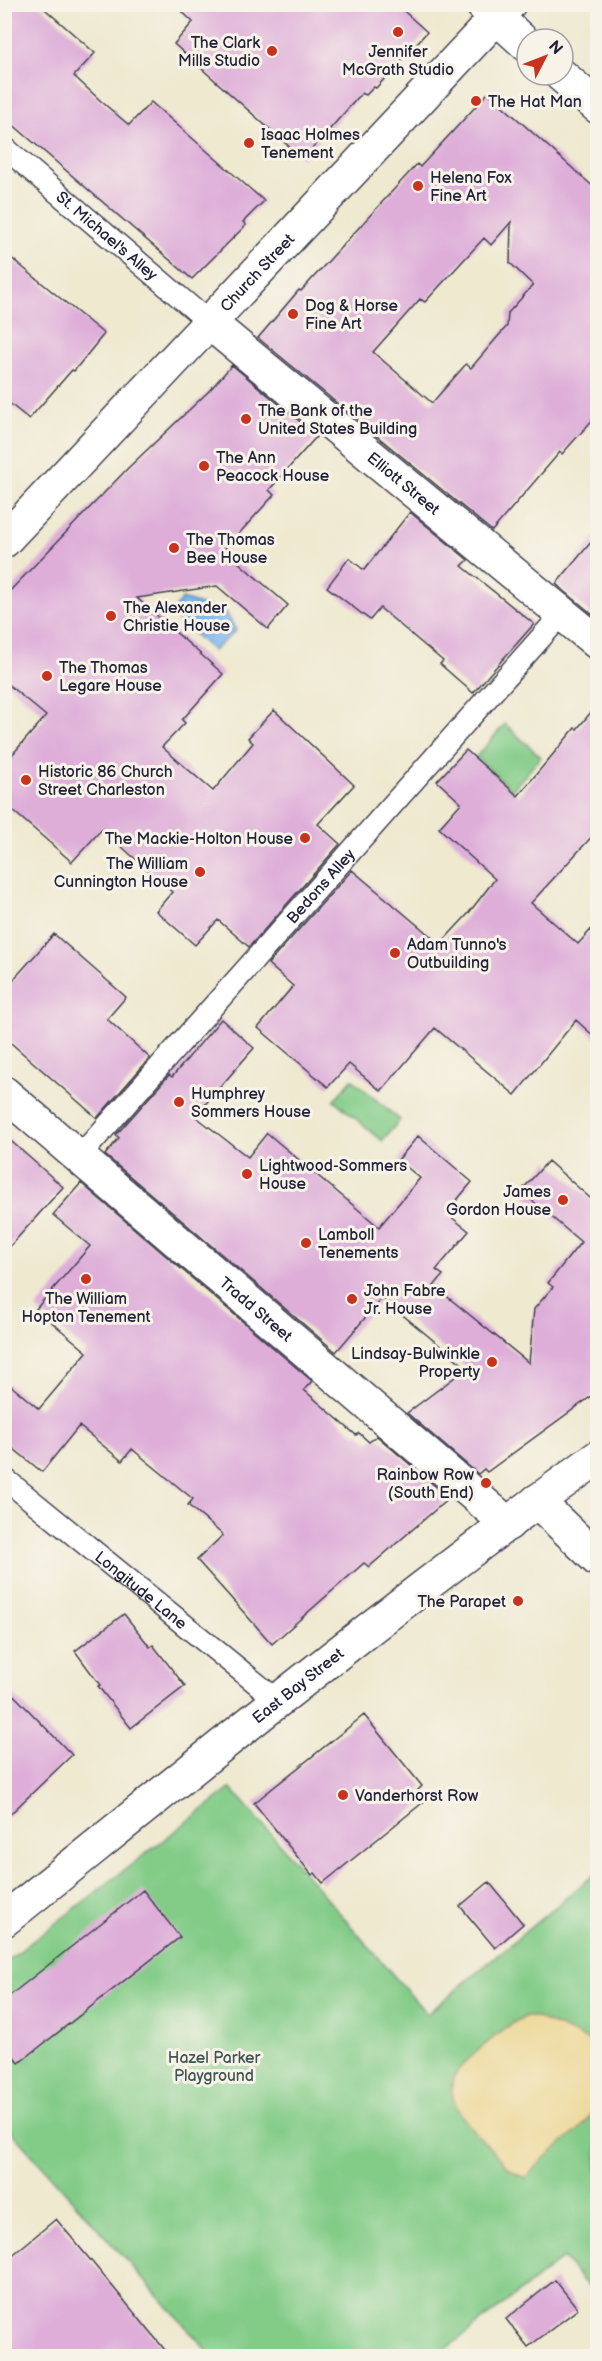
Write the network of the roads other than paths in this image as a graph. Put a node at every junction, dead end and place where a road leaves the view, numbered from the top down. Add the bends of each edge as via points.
1 (496, 9) edge
2 (515, 31) edge
3 (574, 87) edge
4 (597, 107) edge
5 (4, 147) edge
6 (211, 324) junction
7 (4, 541) edge
8 (562, 614) junction
9 (597, 643) edge
10 (4, 1094) edge
11 (79, 1157) junction
12 (597, 1457) edge
13 (4, 1478) edge
14 (537, 1501) junction
15 (507, 1524) junction
16 (597, 1560) edge
17 (278, 1701) junction
18 (4, 1920) edge

1 - 2 street
1 - 6 street, Church Street
3 - 4 street
5 - 6 lane, St. Michael's Alley
6 - 7 street, Church Street
6 - 8 street, Elliott Street
8 - 9 street, Elliott Street
8 - 11 lane, Bedons Alley
10 - 11 street, Tradd Street
11 - 15 street, Tradd Street
12 - 14 street, East Bay Street
13 - 17 lane, Longitude Lane
14 - 15 street, East Bay Street
14 - 16 street
15 - 17 street, East Bay Street
17 - 18 street, East Bay Street

